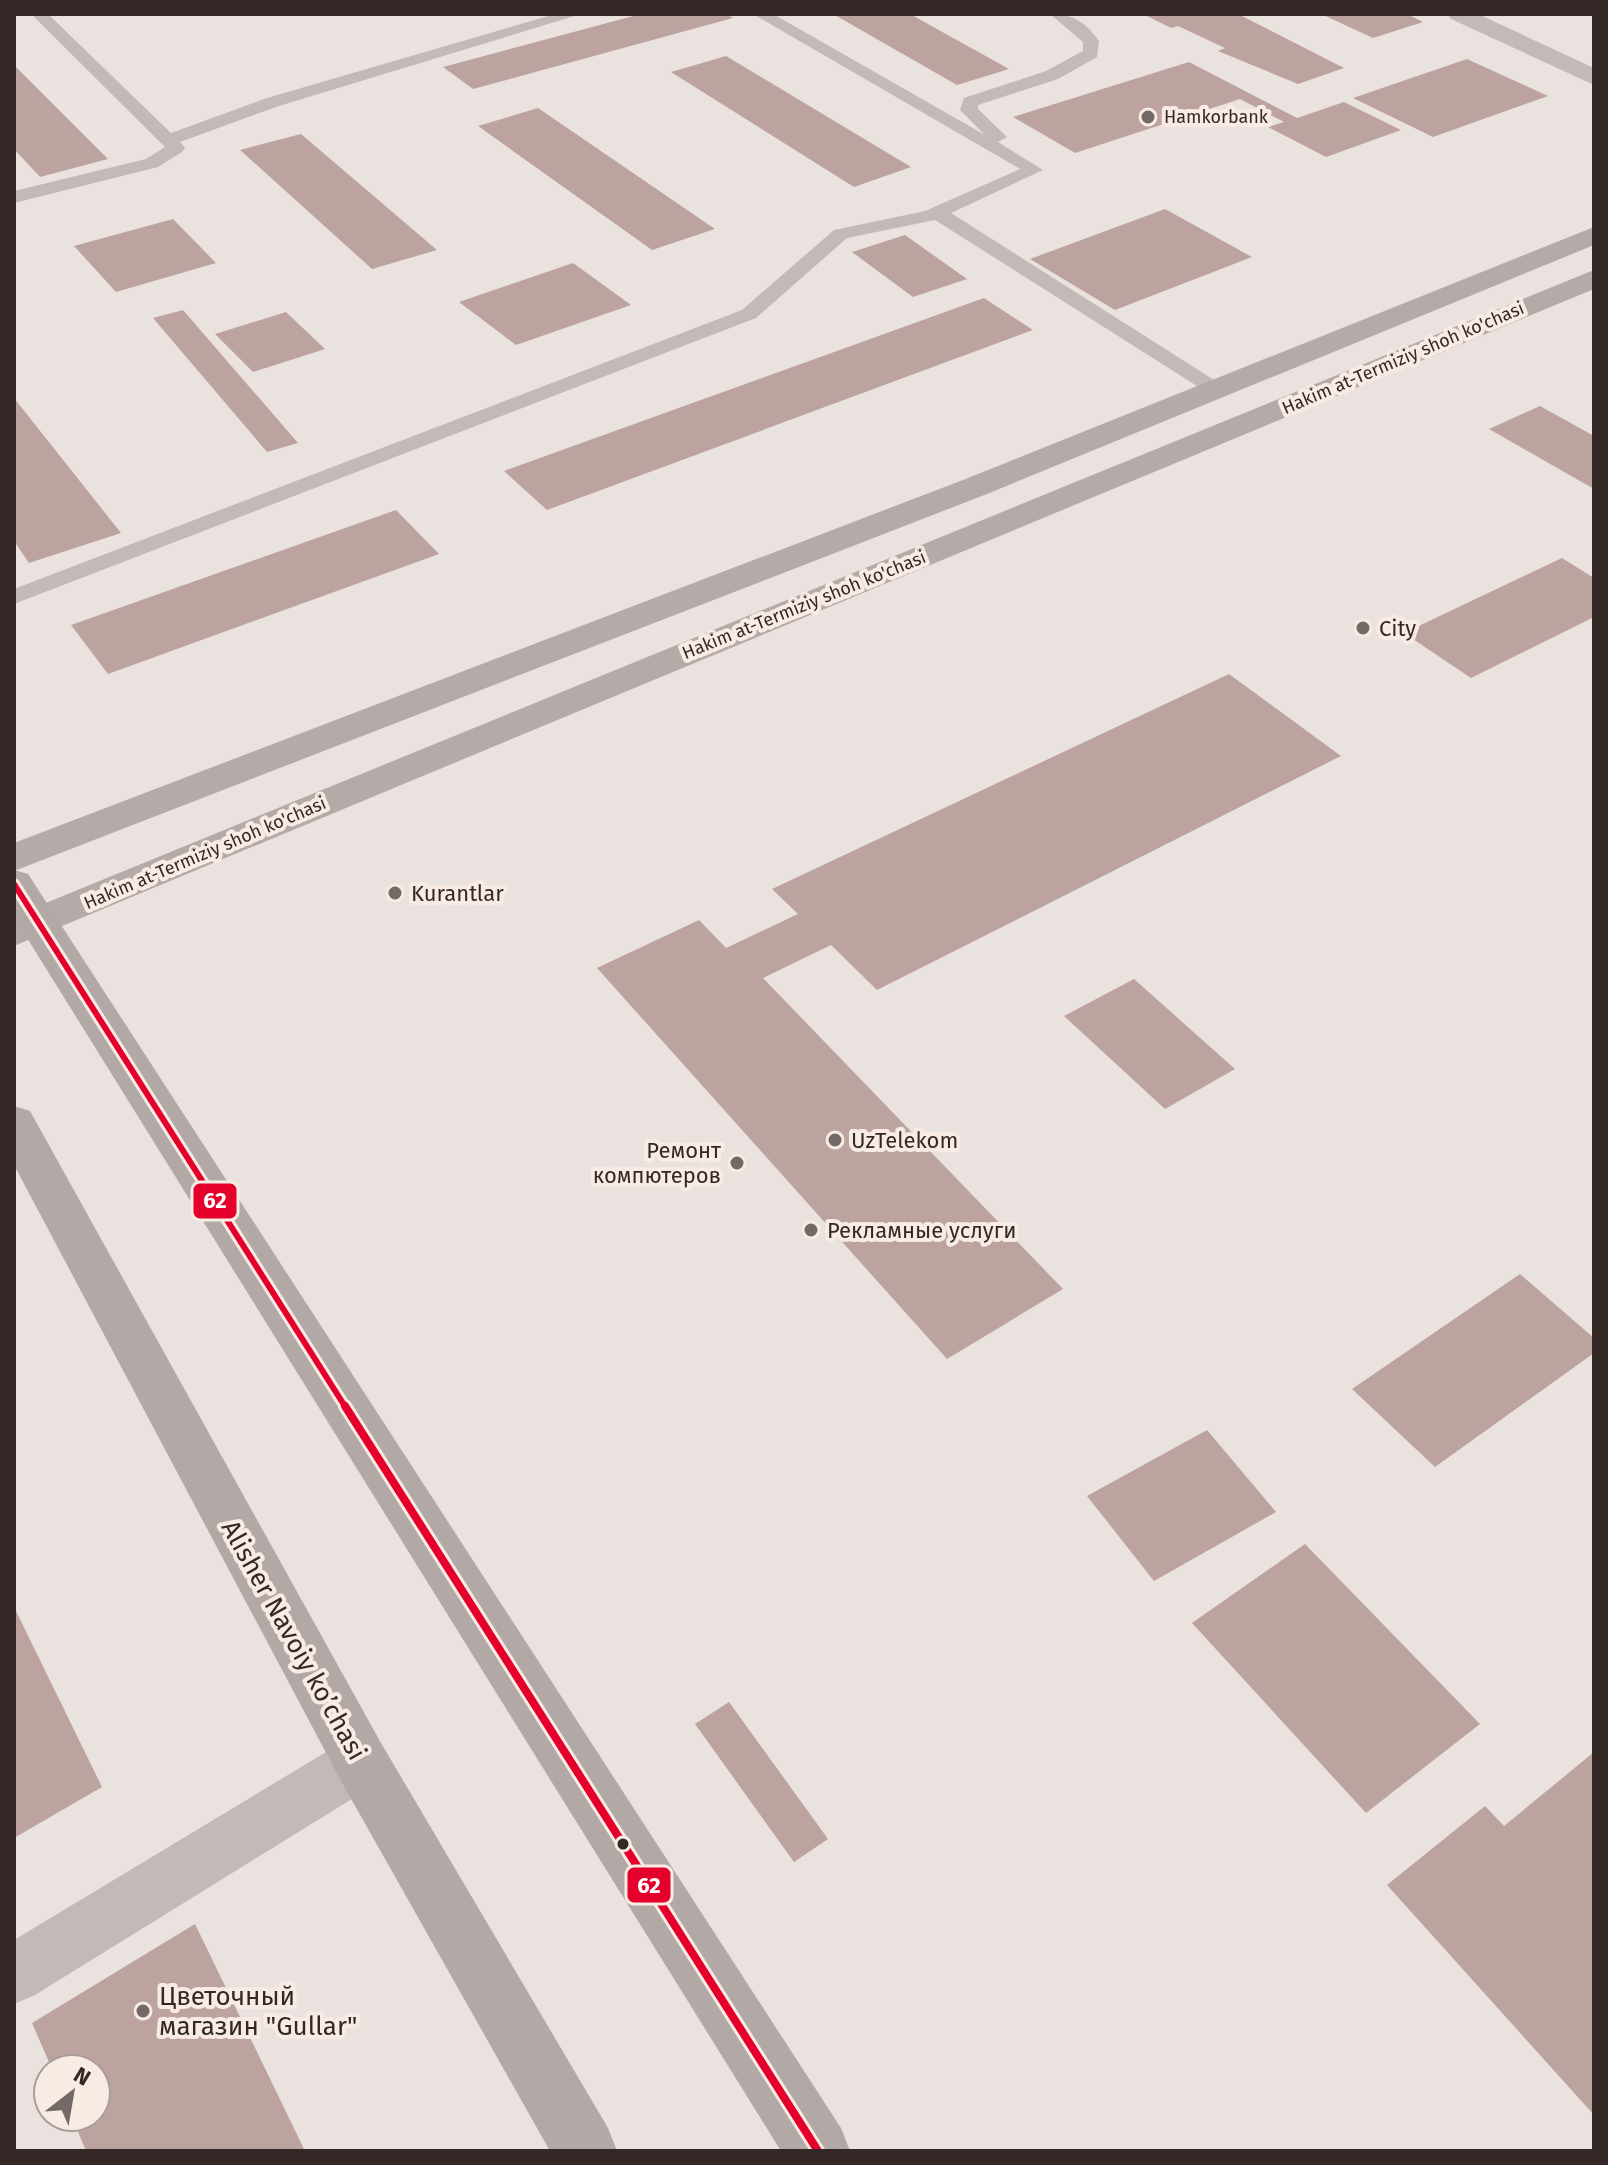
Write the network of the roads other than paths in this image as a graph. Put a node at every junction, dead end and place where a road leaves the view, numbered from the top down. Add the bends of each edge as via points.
1 (39, 14) edge
2 (573, 14) edge
3 (761, 14) edge
4 (1058, 14) edge
5 (1459, 14) edge
6 (1594, 77) edge
7 (168, 140) junction
8 (1010, 157) junction
9 (14, 197) edge
10 (936, 212) junction
11 (1594, 235) edge
12 (1594, 279) edge
13 (1215, 389) junction
14 (14, 597) edge
15 (14, 858) edge
16 (22, 912) edge
17 (14, 1123) edge
18 (361, 1762) junction
19 (14, 1974) edge
20 (585, 2151) edge
21 (818, 2151) edge

1 - 7 lane
2 - 7 lane via 333,83
3 - 8 lane
4 - 8 lane via 1091,41 1091,53 1052,75 970,102 969,110 1003,141
5 - 6 street
7 - 9 lane via 176,148 152,163
8 - 10 lane via 1034,170
10 - 13 lane
10 - 14 lane via 841,234 749,314
11 - 13 main road, Hakim at-Termiziy shoh ko'chasi
12 - 16 main road, Hakim at-Termiziy shoh ko'chasi
13 - 15 main road, Hakim at-Termiziy shoh ko'chasi via 886,522
16 - 21 main road
17 - 18 main road, Alisher Navoiy ko’chasi
18 - 19 street
18 - 20 main road, Alisher Navoiy ko’chasi

